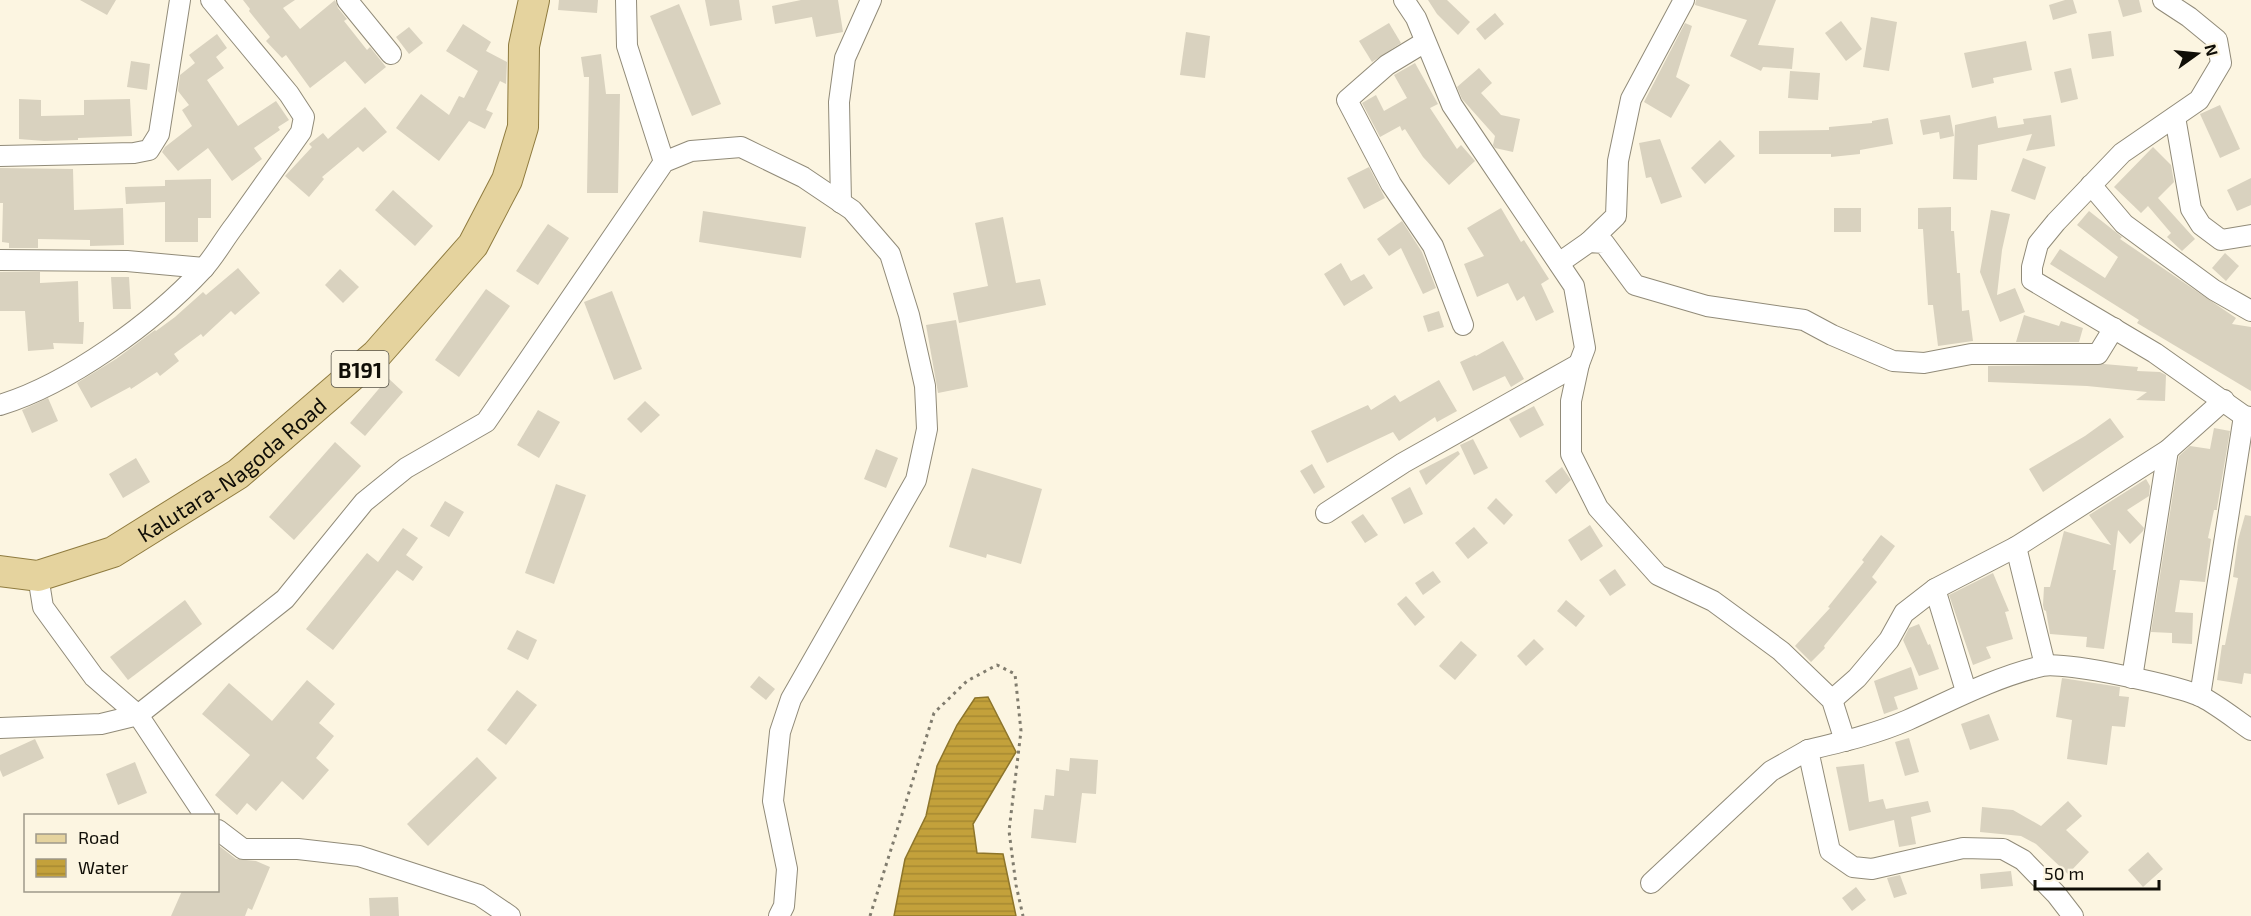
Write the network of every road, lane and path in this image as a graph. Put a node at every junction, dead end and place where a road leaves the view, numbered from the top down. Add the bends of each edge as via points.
1 (180, 0) edge
2 (211, 0) edge
3 (347, 0) edge
4 (534, 0) edge
5 (626, 0) edge
6 (871, 0) edge
7 (1404, 0) edge
8 (1684, 0) edge
9 (2163, 0) edge
10 (1425, 42) junction
11 (391, 54) dead end
12 (2175, 117) junction
13 (0, 156) edge
14 (664, 162) junction
15 (2091, 185) junction
16 (841, 203) junction
17 (2251, 235) edge
18 (1589, 242) junction
19 (0, 260) edge
20 (1559, 263) junction
21 (204, 268) junction
22 (2251, 311) edge
23 (1463, 325) dead end
24 (2114, 328) junction
25 (1579, 364) junction
26 (2224, 400) junction
27 (0, 405) edge
28 (2248, 416) edge
29 (2168, 450) junction
30 (1326, 513) dead end
31 (2016, 547) junction
32 (0, 571) edge
33 (38, 576) junction
34 (1935, 589) junction
35 (2044, 665) junction
36 (2132, 678) junction
37 (1966, 691) junction
38 (2200, 696) junction
39 (1832, 700) junction
40 (138, 715) junction
41 (0, 728) edge
42 (2251, 730) edge
43 (1845, 741) junction
44 (1808, 750) junction
45 (204, 814) edge
46 (219, 831) edge
47 (1651, 884) dead end
48 (510, 916) edge
49 (779, 916) edge
50 (870, 916) edge
51 (1023, 916) edge
52 (2073, 916) edge

1 - 13 street via 159,134 149,150
2 - 21 street via 304,117 301,132
3 - 11 street
4 - 33 main road, Kalutara-Nagoda Road / B191 via 524,46 524,127 507,180 473,245 377,354 238,474 113,552
5 - 14 street via 627,46
6 - 16 street via 845,58 839,102
7 - 10 street
8 - 18 street via 1631,99 1618,161 1616,216
9 - 12 street via 2217,40 2221,63 2199,100
10 - 20 street via 1452,105
10 - 23 street via 1387,65 1347,100 1391,184 1433,246
12 - 15 street via 2122,153
12 - 17 street via 2191,209 2201,225 2221,240
14 - 16 street via 691,151 741,147 802,177
14 - 40 street via 486,422 406,468 364,502 285,599
15 - 22 street via 2124,224 2214,290
15 - 24 street via 2038,244 2032,280
16 - 49 street via 852,210 890,254 925,386 927,429 916,480 791,699 780,732 773,801 788,869 784,906
18 - 20 street
18 - 24 street via 1604,243 1635,285 1707,306 1804,320 1893,361 1924,363 1971,354 2098,354
19 - 21 street via 127,261
20 - 25 street via 1574,286 1585,348
21 - 27 street via 111,347 71,373
24 - 26 street
25 - 30 street via 1403,463
25 - 39 street via 1571,401 1571,454 1598,508 1658,575 1713,601 1781,651
26 - 28 street
26 - 29 street
28 - 38 street
29 - 31 street
29 - 36 street
31 - 34 street
31 - 35 street
32 - 33 main road, Kalutara-Nagoda Road / B191
33 - 40 street via 44,607 94,677
34 - 37 street
34 - 39 street via 1904,613 1889,640
35 - 36 street via 2073,666
35 - 37 street
36 - 38 street
37 - 43 street via 1906,721
38 - 42 street
39 - 43 street
40 - 41 street via 101,724
40 - 45 street
43 - 44 street
44 - 47 street via 1772,771
44 - 52 street via 1830,851 1838,858 1853,867 1872,869 1963,848 2003,849 2023,860
46 - 48 street via 243,849 298,849 380,862 479,895
50 - 51 path via 934,713 967,681 997,665 1015,674 1021,731 1008,831

